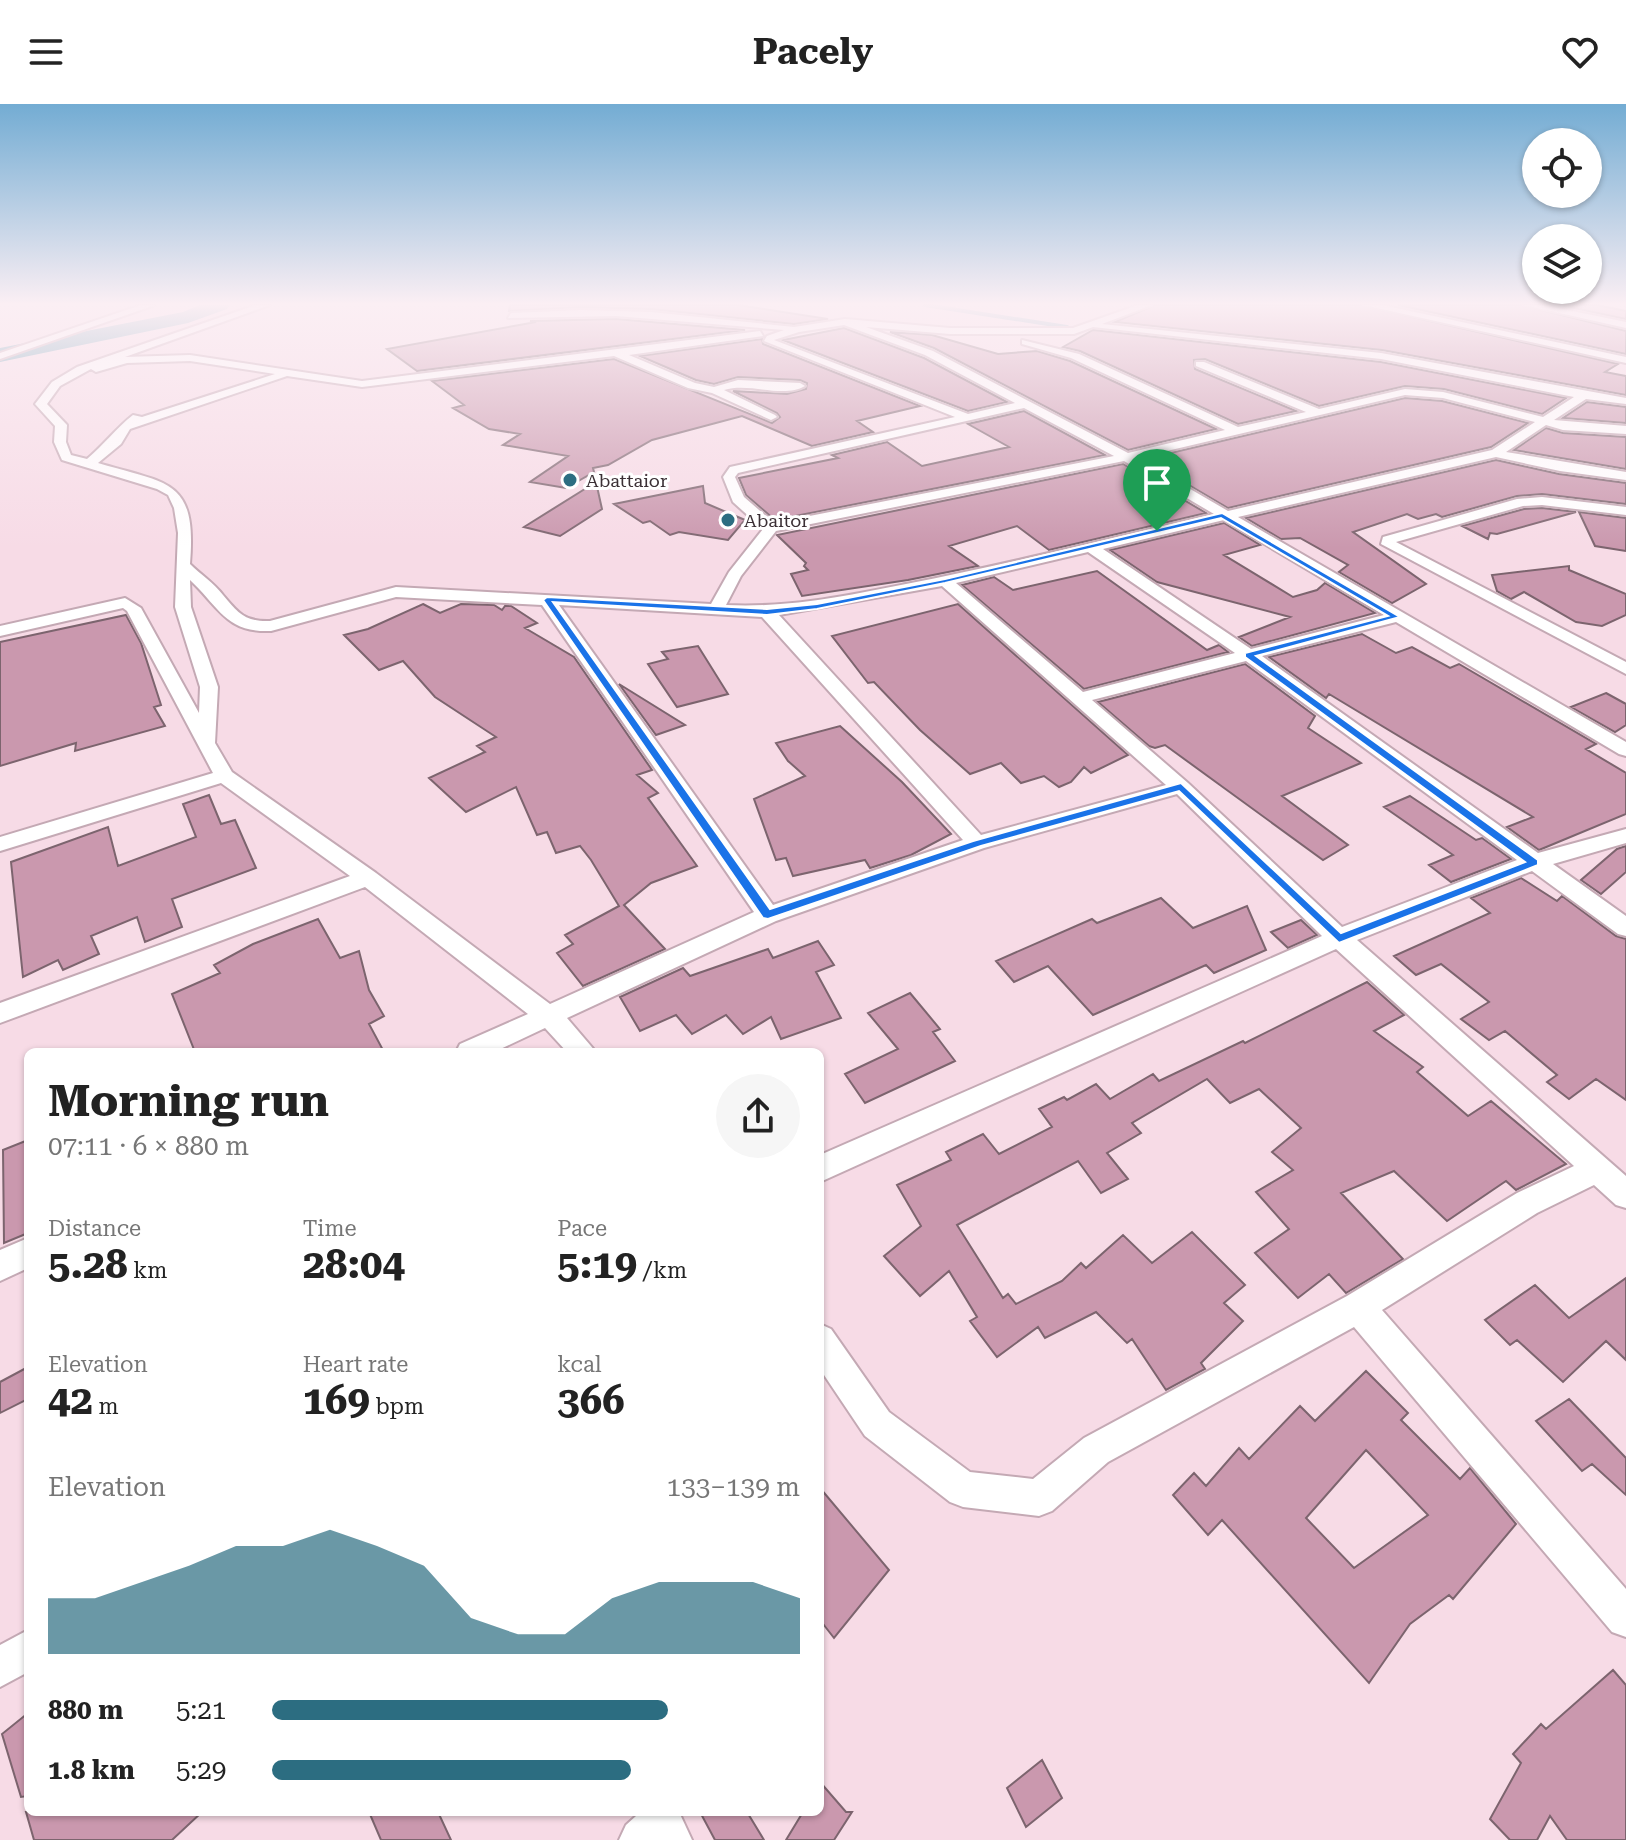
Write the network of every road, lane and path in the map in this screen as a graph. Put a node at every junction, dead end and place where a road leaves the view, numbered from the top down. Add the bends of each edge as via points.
1 (54, 386) edge
2 (250, 386) edge
3 (692, 386) edge
4 (732, 386) edge
5 (777, 386) edge
6 (800, 386) dead end
7 (886, 386) edge
8 (992, 386) edge
9 (1139, 386) edge
10 (1254, 386) edge
11 (1532, 386) edge
12 (715, 390) junction
13 (1582, 397) junction
14 (1626, 401) edge
15 (156, 404) dead end
16 (1026, 404) junction
17 (1320, 413) junction
18 (964, 416) junction
19 (771, 417) dead end
20 (1546, 423) junction
21 (125, 427) junction
22 (1626, 430) edge
23 (1236, 431) junction
24 (1496, 453) junction
25 (1126, 457) junction
26 (88, 465) junction
27 (1626, 476) edge
28 (1626, 511) edge
29 (1222, 515) junction
30 (771, 528) junction
31 (1092, 548) junction
32 (182, 565) junction
33 (945, 581) junction
34 (547, 600) junction
35 (716, 609) junction
36 (767, 612) junction
37 (1396, 617) junction
38 (0, 631) edge
39 (1249, 655) junction
40 (1626, 669) edge
41 (1079, 698) junction
42 (206, 744) junction
43 (1626, 750) edge
44 (224, 776) junction
45 (1181, 787) junction
46 (1626, 836) edge
47 (977, 843) junction
48 (0, 844) edge
49 (1534, 862) junction
50 (368, 878) junction
51 (768, 915) junction
52 (1626, 928) edge
53 (1339, 938) junction
54 (0, 1013) edge
55 (550, 1017) junction
56 (478, 1048) edge
57 (579, 1048) edge
58 (824, 1167) edge
59 (1597, 1169) junction
60 (1626, 1195) edge
61 (24, 1255) edge
62 (0, 1266) edge
63 (1358, 1307) junction
64 (824, 1346) edge
65 (1626, 1618) edge
66 (24, 1652) edge
67 (0, 1667) edge

1 - 26 street via 41,404 61,425 66,457
2 - 21 street
3 - 12 street
4 - 12 street
5 - 6 street
7 - 18 street
8 - 16 street
9 - 23 street
10 - 17 street
11 - 13 street
12 - 19 street
13 - 14 street
13 - 20 street
15 - 21 street
16 - 18 street
16 - 25 street
17 - 20 street via 1423,391
17 - 23 street
18 - 30 street via 734,470 729,477 738,499
20 - 22 street
20 - 24 street
21 - 26 street via 117,441
23 - 25 street
24 - 27 street
24 - 29 street
25 - 29 street
25 - 30 street
26 - 32 street via 173,493 185,533
28 - 40 street via 1522,502 1388,544
29 - 31 street
29 - 37 street
30 - 35 street via 734,575
31 - 33 street
31 - 39 street
32 - 34 street via 226,611 251,627 396,592
32 - 42 street via 183,607 209,687
33 - 36 street
33 - 41 street
34 - 35 street
34 - 51 street
35 - 36 street
36 - 47 street
37 - 39 street
37 - 43 street
38 - 42 street via 125,603 133,608
39 - 41 street
39 - 49 street
41 - 45 street
42 - 44 street
44 - 48 street
44 - 50 street
45 - 47 street
45 - 53 street
46 - 49 street
47 - 51 street
49 - 52 street
49 - 53 street
50 - 54 street
50 - 55 street
51 - 55 street
53 - 58 street
53 - 59 street
55 - 56 street
55 - 57 street
59 - 60 street
59 - 63 street via 1527,1203
61 - 62 street
63 - 64 street via 1096,1450 1039,1498 963,1489 877,1424
63 - 65 street
66 - 67 street

